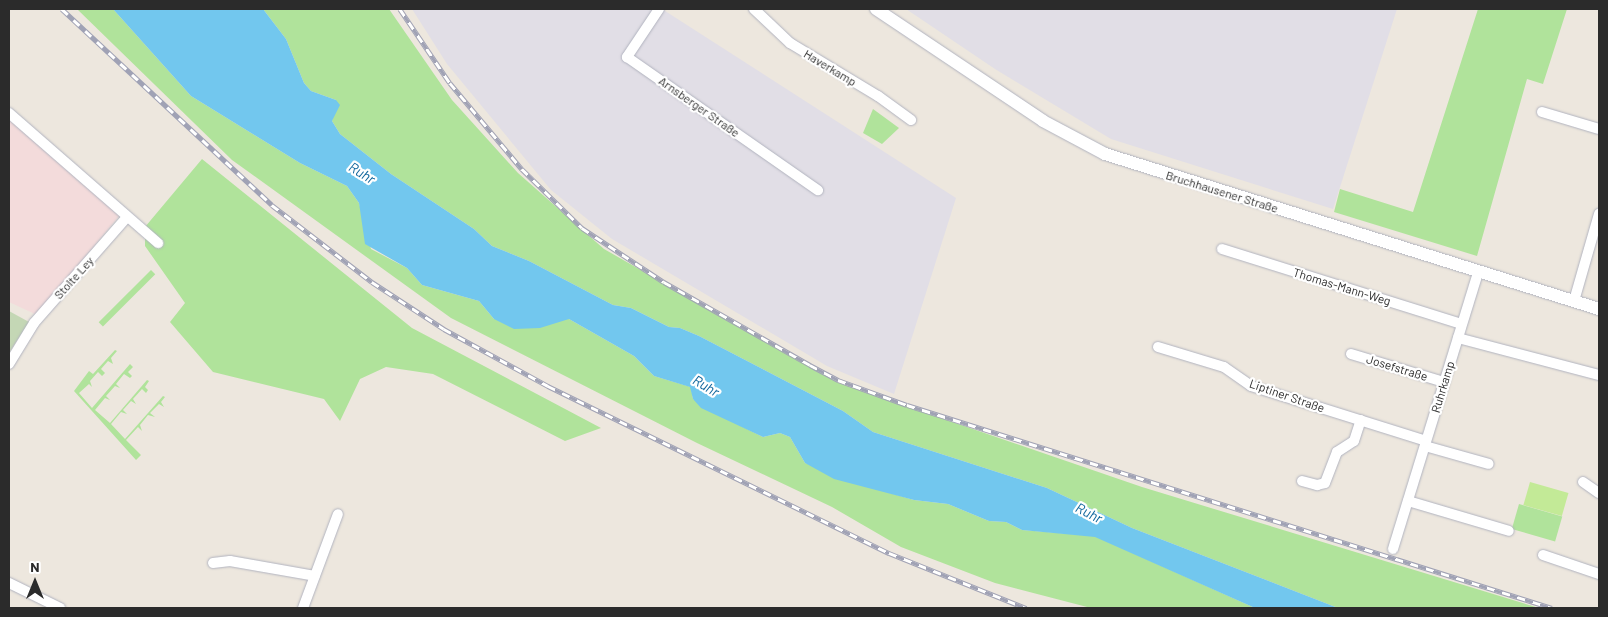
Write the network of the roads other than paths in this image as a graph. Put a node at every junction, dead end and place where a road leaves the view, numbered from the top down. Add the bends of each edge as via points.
1 (659, 9) edge
2 (754, 9) edge
3 (876, 9) edge
4 (1542, 112) dead end
5 (9, 113) edge
6 (911, 120) dead end
7 (1599, 129) edge
8 (818, 190) dead end
9 (1599, 214) edge
10 (127, 217) junction
11 (158, 243) dead end
12 (1222, 249) dead end
13 (1478, 272) junction
14 (1574, 302) junction
15 (1599, 308) edge
16 (1462, 324) junction
17 (1458, 338) junction
18 (1158, 348) dead end
19 (1351, 354) dead end
20 (9, 364) edge
21 (1599, 375) edge
22 (1444, 382) junction
23 (1361, 420) junction
24 (1426, 443) junction
25 (1489, 464) dead end
26 (1302, 481) dead end
27 (1583, 482) dead end
28 (1599, 493) edge
29 (1408, 502) junction
30 (338, 514) dead end
31 (1509, 531) dead end
32 (1393, 549) dead end
33 (1543, 555) dead end
34 (213, 563) dead end
35 (1599, 574) edge
36 (315, 576) junction
37 (10, 586) edge
38 (60, 608) edge
39 (303, 608) edge

1 - 8 street, Arnsberger Straße via 627,57
2 - 6 street, Haverkamp via 790,43 878,96
3 - 13 street, Bruchhausener Straße via 1043,121 1105,154
4 - 7 street
5 - 10 street
9 - 14 street
10 - 11 street
10 - 20 street, Stolte Ley via 22,340
12 - 16 street, Thomas-Mann-Weg
13 - 14 street, Bruchhausener Straße
13 - 16 street, Ruhrkamp
14 - 15 street, Bruchhausener Straße
16 - 17 street, Ruhrkamp
17 - 21 street
17 - 22 street, Ruhrkamp
18 - 23 street, Liptiner Straße via 1224,367 1251,386
19 - 22 street, Josefstraße
22 - 24 street, Ruhrkamp
23 - 24 street, Liptiner Straße
23 - 26 street via 1354,441 1337,452 1326,483 1317,485
24 - 25 street, Liptiner Straße
24 - 29 street, Ruhrkamp
27 - 28 street
29 - 31 street
29 - 32 street, Ruhrkamp
30 - 36 street
33 - 35 street
34 - 36 street via 230,561
36 - 39 street
37 - 38 street

